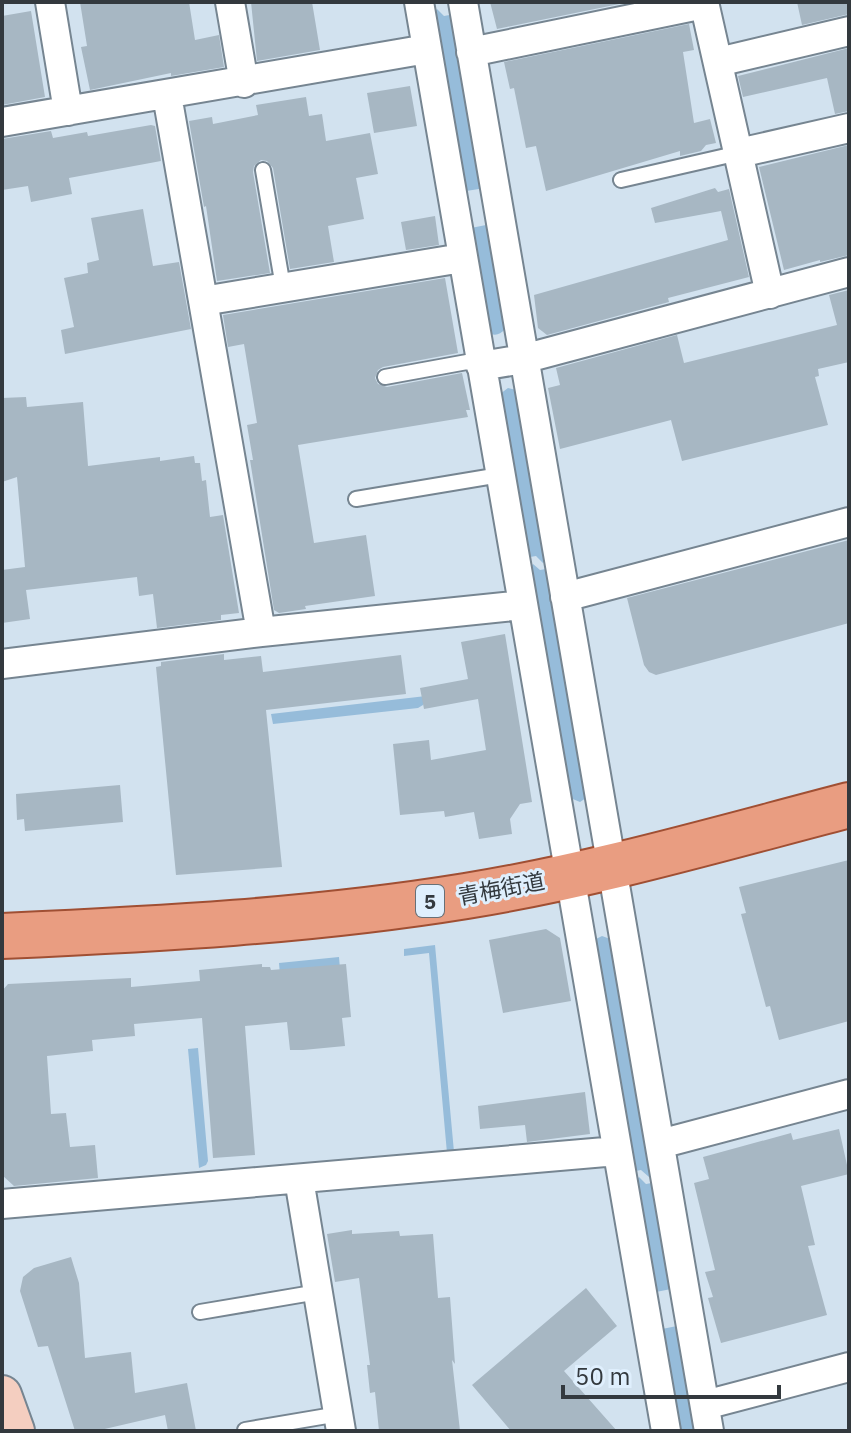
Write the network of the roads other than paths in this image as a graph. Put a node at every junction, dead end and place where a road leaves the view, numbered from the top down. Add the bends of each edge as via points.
1 (50, 2) edge
2 (230, 2) edge
3 (419, 2) edge
4 (463, 2) edge
5 (704, 3) edge
6 (849, 31) edge
7 (427, 49) junction
8 (471, 52) junction
9 (718, 62) junction
10 (244, 83) junction
11 (167, 95) junction
12 (68, 111) junction
13 (2, 122) edge
14 (849, 128) edge
15 (739, 153) junction
16 (263, 170) dead end
17 (621, 180) dead end
18 (462, 258) junction
19 (849, 272) edge
20 (283, 287) junction
21 (770, 294) junction
22 (203, 301) junction
23 (523, 359) junction
24 (481, 366) junction
25 (385, 377) dead end
26 (500, 475) junction
27 (356, 499) dead end
28 (849, 522) edge
29 (565, 597) junction
30 (523, 605) junction
31 (261, 632) junction
32 (2, 664) edge
33 (849, 805) edge
34 (590, 870) junction
35 (2, 936) edge
36 (846, 1098) edge
37 (660, 1144) junction
38 (617, 1151) junction
39 (299, 1179) junction
40 (2, 1204) edge
41 (318, 1292) junction
42 (200, 1312) dead end
43 (849, 1367) edge
44 (2, 1395) edge
45 (707, 1418) edge
46 (340, 1423) edge
47 (245, 1430) edge
48 (15, 1431) edge
49 (666, 1431) edge

1 - 12 street
2 - 10 street
3 - 7 street
4 - 8 street
5 - 8 street
5 - 9 street
6 - 9 street
7 - 10 street
7 - 18 street
8 - 23 street
9 - 15 street
10 - 11 street
11 - 12 street
11 - 22 street
12 - 13 street
14 - 15 street
15 - 17 lane
15 - 21 street
16 - 20 lane
18 - 20 street
18 - 24 street
19 - 21 street
20 - 22 street
21 - 23 street
22 - 31 street
23 - 24 street
23 - 29 street
24 - 25 lane via 467,362
24 - 26 street
26 - 27 lane
26 - 30 street
28 - 29 street
29 - 34 street
30 - 31 street
30 - 34 street
31 - 32 street
33 - 34 main road, 青梅街道 / 5
34 - 35 main road, 青梅街道 / 5 via 468,896 294,920
34 - 37 street
34 - 38 street
36 - 37 street
37 - 45 street
38 - 39 street
38 - 49 street
39 - 40 street
39 - 41 street
41 - 42 lane
41 - 46 street
43 - 45 street
44 - 48 main road
46 - 47 lane

